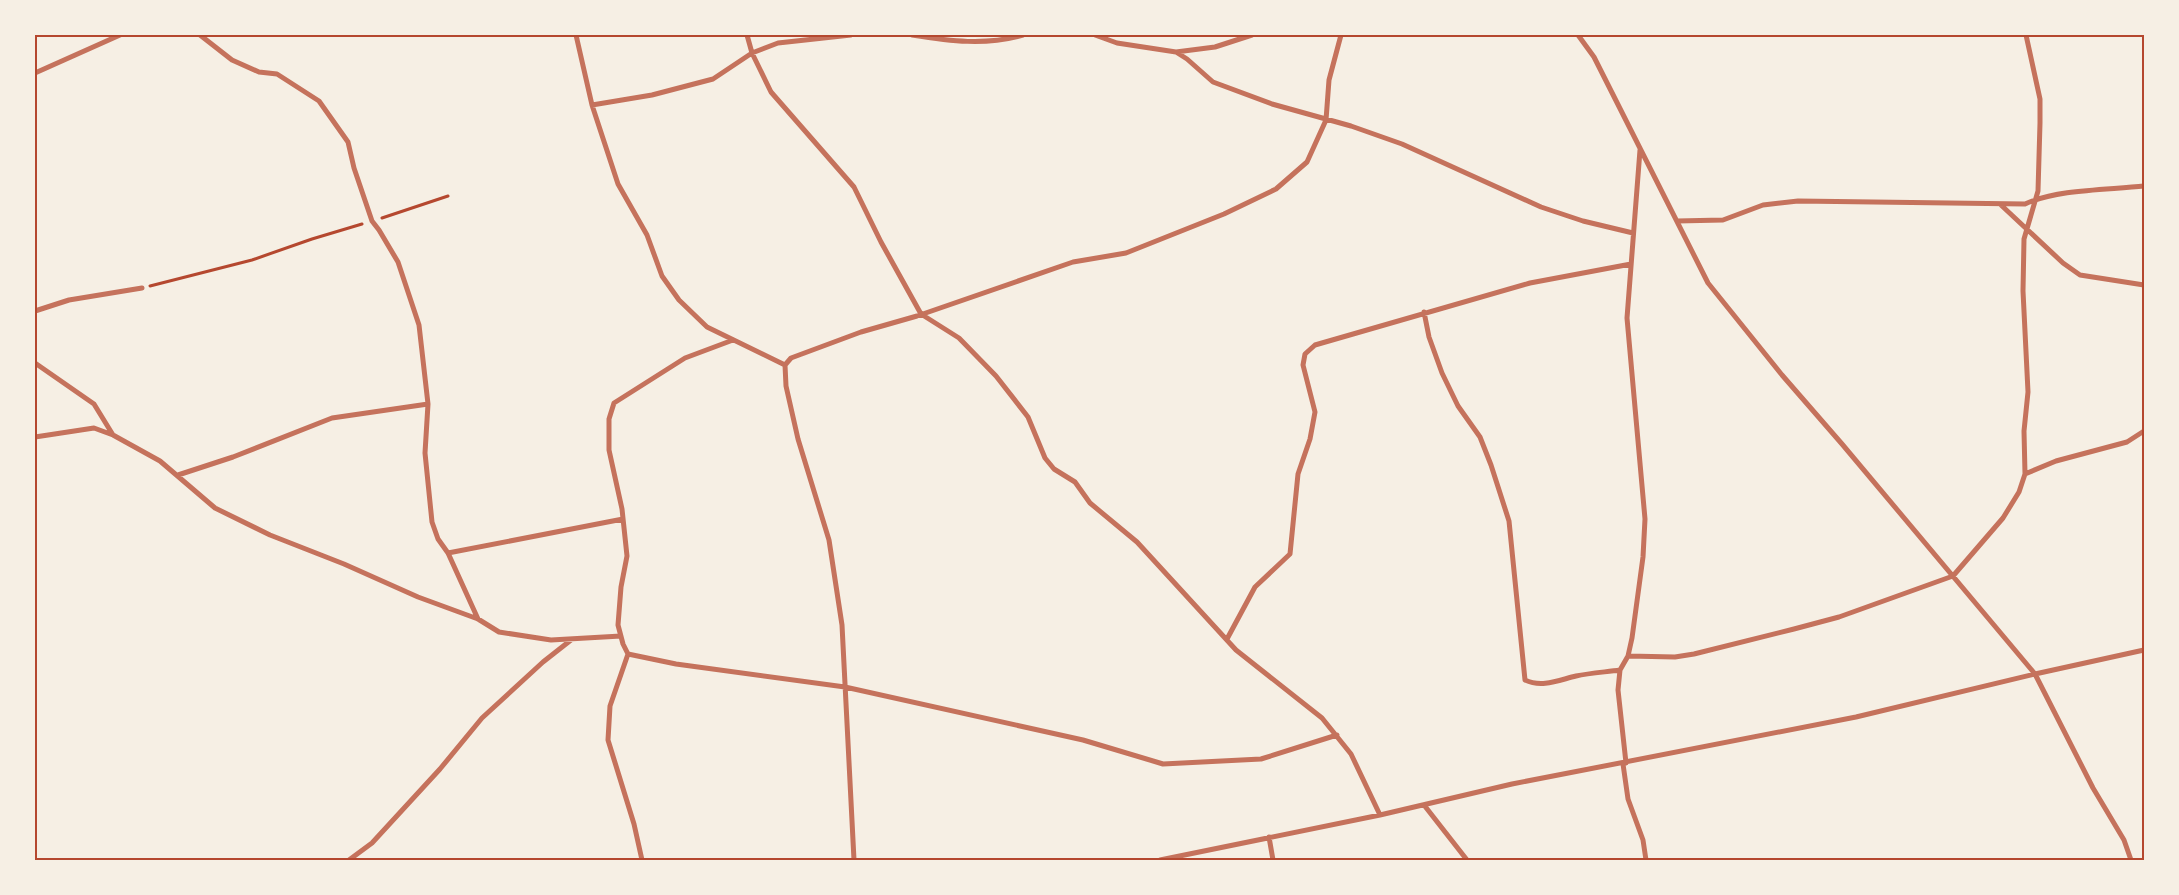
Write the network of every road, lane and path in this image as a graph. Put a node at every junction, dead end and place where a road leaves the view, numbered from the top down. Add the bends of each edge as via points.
1 (120, 35) edge
2 (200, 35) edge
3 (576, 35) edge
4 (747, 35) edge
5 (851, 35) edge
6 (912, 35) edge
7 (1023, 35) edge
8 (1095, 35) edge
9 (1252, 35) edge
10 (1341, 35) edge
11 (1578, 35) edge
12 (2026, 35) edge
13 (1176, 52) junction
14 (752, 53) junction
15 (35, 72) edge
16 (592, 105) junction
17 (1326, 120) junction
18 (1640, 150) junction
19 (2144, 186) edge
20 (448, 196) dead end
21 (2036, 199) junction
22 (2001, 205) junction
23 (372, 221) junction
24 (1677, 221) junction
25 (2027, 228) junction
26 (1633, 233) junction
27 (1631, 264) junction
28 (2144, 285) edge
29 (142, 288) joint
30 (35, 311) edge
31 (1424, 312) junction
32 (922, 314) junction
33 (734, 340) junction
34 (35, 363) edge
35 (785, 365) junction
36 (428, 404) junction
37 (2144, 431) edge
38 (113, 435) junction
39 (35, 437) edge
40 (2025, 474) junction
41 (178, 475) junction
42 (623, 519) junction
43 (448, 553) junction
44 (1953, 576) junction
45 (478, 619) junction
46 (621, 636) junction
47 (572, 639) junction
48 (1227, 639) junction
49 (2144, 650) edge
50 (628, 654) junction
51 (1628, 656) junction
52 (1620, 670) junction
53 (2035, 674) junction
54 (845, 688) junction
55 (1337, 735) junction
56 (1625, 764) junction
57 (1424, 804) junction
58 (1380, 815) junction
59 (1269, 837) junction
60 (349, 860) edge
61 (642, 860) edge
62 (854, 860) edge
63 (1160, 860) edge
64 (1273, 860) edge
65 (1467, 860) edge
66 (1646, 860) edge
67 (2131, 860) edge

1 - 15 street
2 - 23 street via 232,60 259,72 277,74 319,101 348,142
3 - 16 street
4 - 14 street
5 - 14 street via 778,43
6 - 7 street via 980,42 997,42
8 - 13 street via 1117,43
9 - 13 street via 1215,47
10 - 17 street via 1329,80
11 - 18 street via 1594,57
12 - 21 street via 2040,99
13 - 17 street via 1213,82
14 - 16 street via 713,79
14 - 32 street via 771,92 854,187
16 - 33 street via 618,184 646,235 662,276 679,300 707,327
17 - 26 street via 1402,144 1541,207
17 - 32 street via 1306,162 1276,189 1224,214 1126,253 1073,262
18 - 24 street
18 - 26 street
19 - 21 street
20 - 23 path
21 - 22 street via 2025,204
21 - 25 street
22 - 24 street via 1798,201 1763,205 1723,220
22 - 25 street
23 - 29 path via 252,260
23 - 36 street via 398,262 409,291 419,325
24 - 44 street via 1708,283
25 - 28 street via 2080,275
25 - 40 street via 2023,291 2028,392 2024,431
26 - 27 street
27 - 31 street via 1530,282
27 - 51 street via 1628,318 1645,519 1643,556
29 - 30 street via 69,300
31 - 48 street via 1315,345 1305,354 1303,365 1315,412 1298,474 1290,554 1255,587
31 - 52 street via 1442,373 1458,406 1480,436 1509,521 1525,680 1550,683
32 - 35 street via 790,358
32 - 48 street via 973,350 1021,406 1045,458 1054,469 1075,482 1090,503 1137,542
33 - 35 street
33 - 42 street via 685,358 614,402 609,419 609,450
34 - 38 street via 94,404
35 - 54 street via 786,386 798,440 829,540 842,625
36 - 41 street via 332,418
36 - 43 street via 425,453 432,522
37 - 40 street via 2127,442 2056,461
38 - 39 street via 94,428
38 - 41 street
40 - 44 street via 2019,492 2003,518
41 - 45 street via 216,508 270,535 418,598
42 - 43 street
42 - 46 street via 627,556 620,596 618,625
43 - 45 street
44 - 51 street via 1794,630 1675,657
44 - 53 street
45 - 47 street via 499,632 551,640
46 - 47 street
46 - 50 street
47 - 60 street via 482,718 372,843
48 - 55 street via 1236,650 1308,705
49 - 53 street
50 - 54 street
50 - 61 street via 610,706 608,740
51 - 52 street
52 - 56 street via 1618,690
53 - 56 street via 1856,718
53 - 67 street via 2093,788 2124,840
54 - 55 street via 1083,740 1163,764 1261,759
54 - 62 street
55 - 58 street via 1351,754
56 - 57 street
56 - 66 street via 1628,799
57 - 58 street
57 - 65 street
58 - 59 street
59 - 63 street
59 - 64 street

